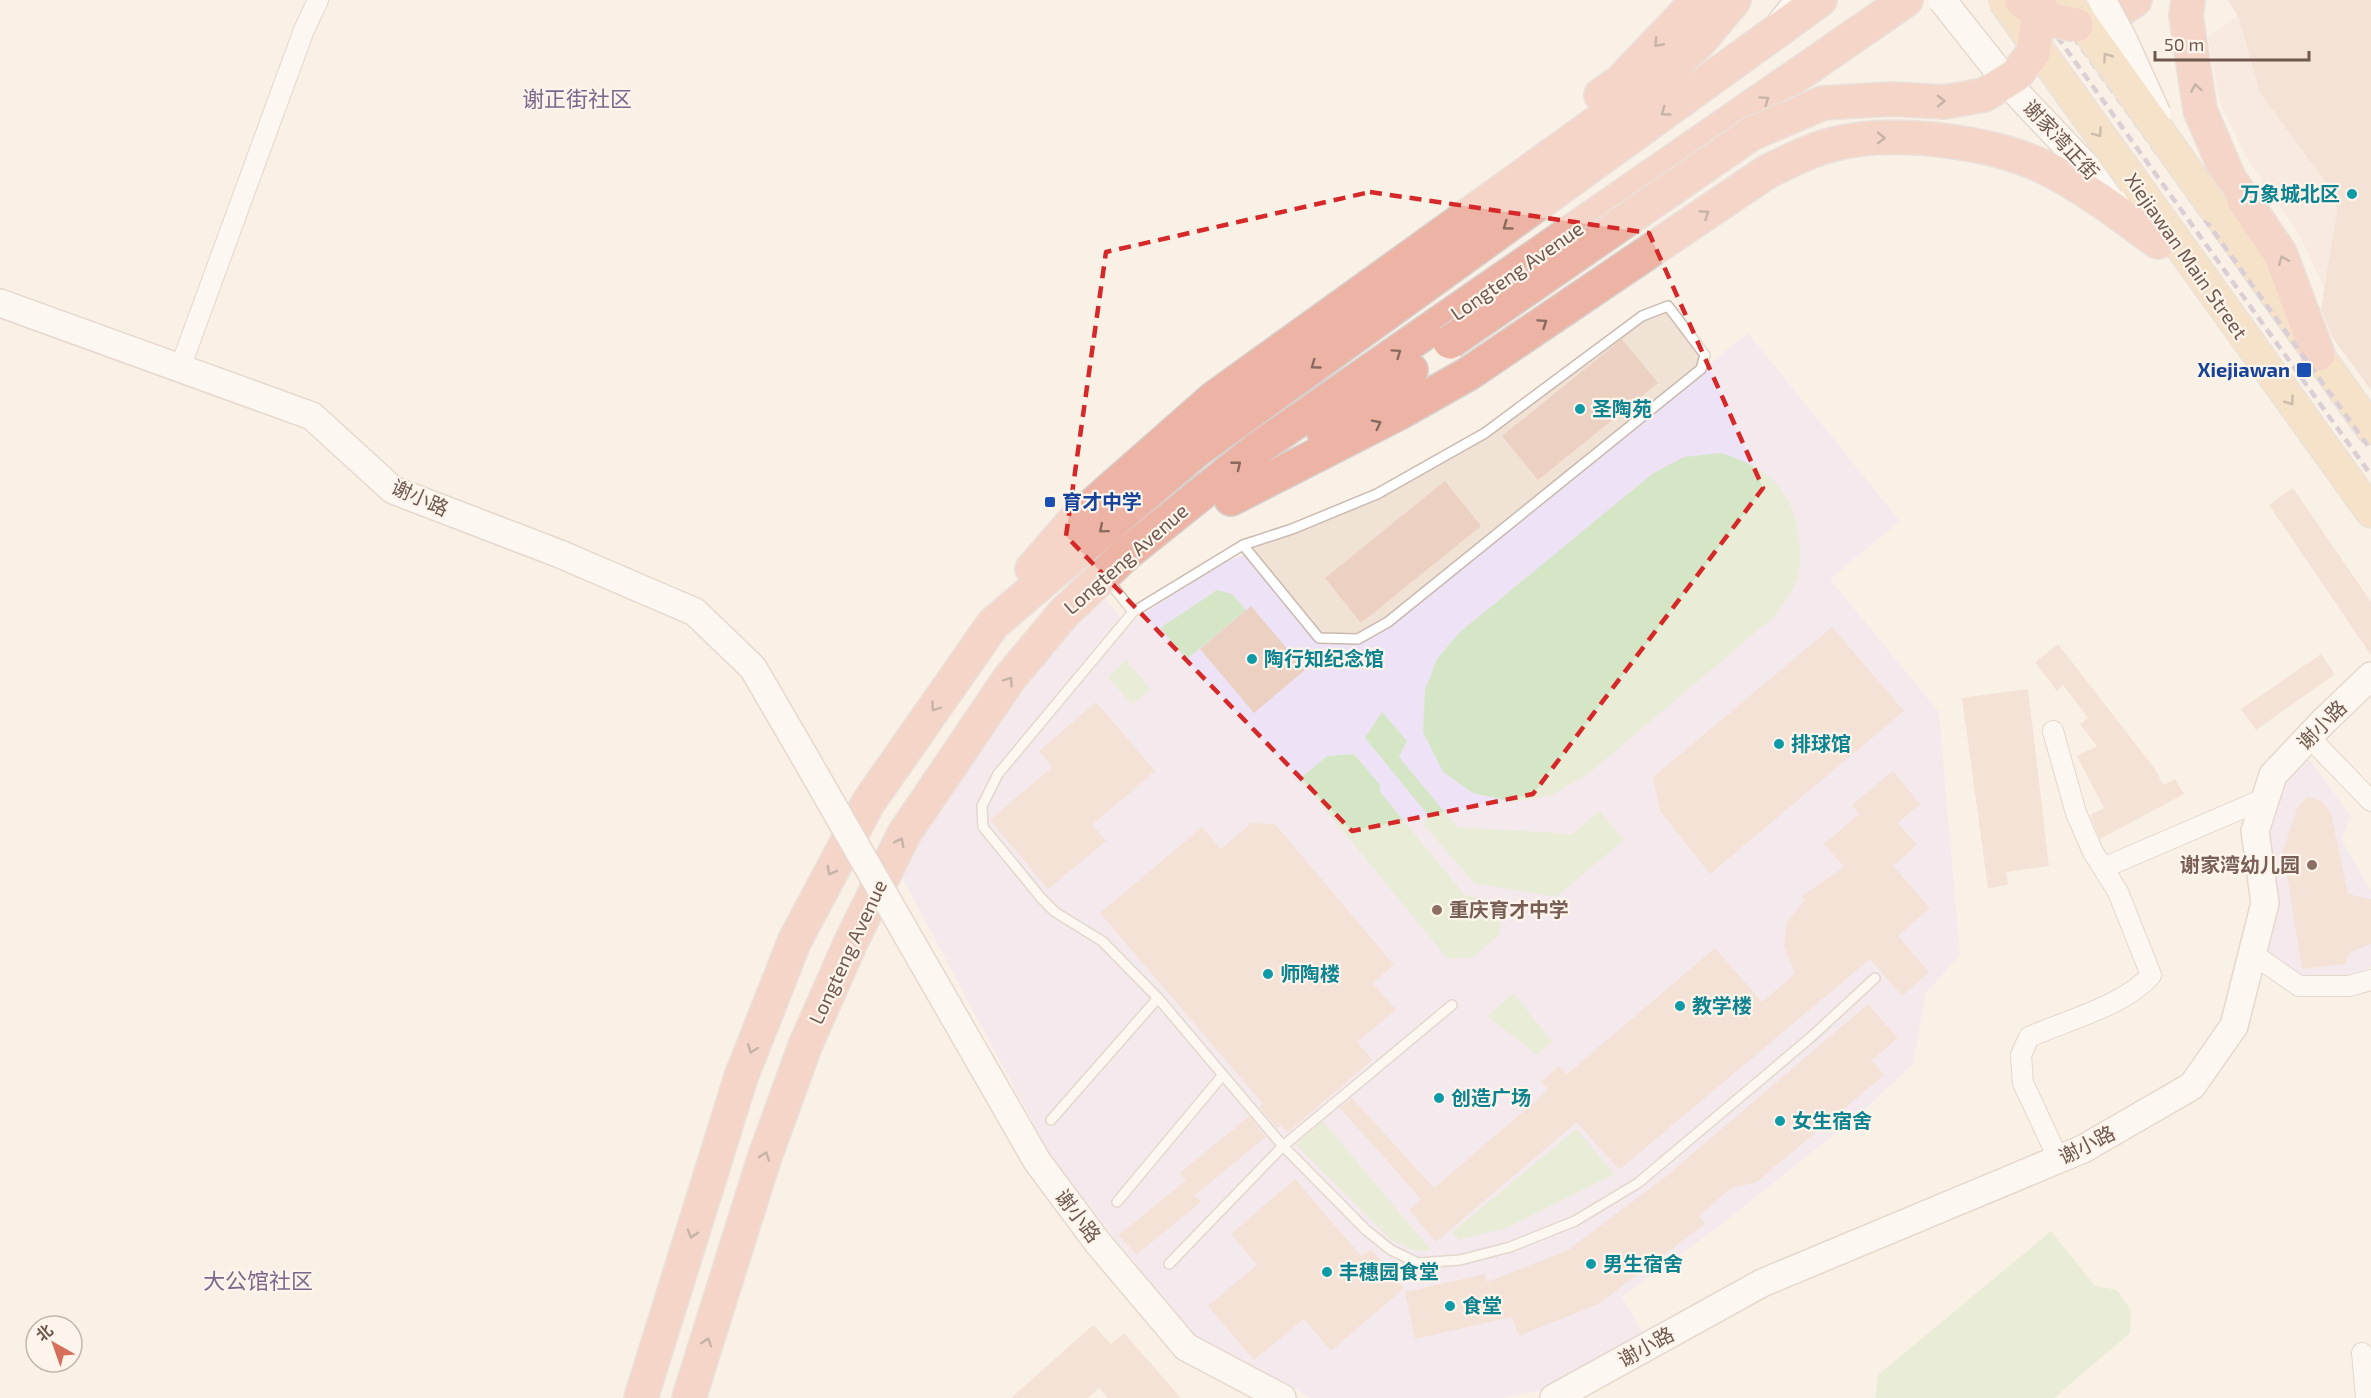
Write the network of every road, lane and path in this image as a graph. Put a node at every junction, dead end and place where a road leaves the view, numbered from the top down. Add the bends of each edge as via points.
1 (318, 0) edge
2 (1698, 0) edge
3 (1734, 0) edge
4 (1788, 0) edge
5 (1820, 0) edge
6 (1906, 0) edge
7 (1942, 0) edge
8 (2002, 0) edge
9 (2021, 0) edge
10 (2039, 0) edge
11 (2102, 0) edge
12 (2135, 0) edge
13 (2188, 0) edge
14 (2071, 12) edge
15 (1746, 53) junction
16 (2173, 151) junction
17 (2158, 242) junction
18 (2215, 297) junction
19 (0, 303) edge
20 (2318, 354) junction
21 (180, 368) junction
22 (2371, 429) edge
23 (1196, 451) junction
24 (1114, 485) junction
25 (1231, 499) junction
26 (2371, 512) edge
27 (1244, 544) junction
28 (1115, 564) junction
29 (1133, 612) junction
30 (993, 624) junction
31 (2371, 676) edge
32 (2054, 731) dead end
33 (2309, 737) junction
34 (2266, 798) junction
35 (2371, 801) edge
36 (2103, 868) junction
37 (2253, 954) junction
38 (1875, 978) dead end
39 (2371, 980) edge
40 (1158, 998) junction
41 (1452, 1005) dead end
42 (1222, 1076) junction
43 (1051, 1120) dead end
44 (1283, 1146) junction
45 (2059, 1160) junction
46 (1117, 1202) dead end
47 (1169, 1264) dead end
48 (2362, 1353) dead end
49 (641, 1398) edge
50 (689, 1398) edge
51 (1282, 1398) edge
52 (1554, 1398) edge
53 (2366, 1398) edge

1 - 21 street
2 -> 24 highway via 1621,81 1242,355
3 - 24 highway via 1700,41 1663,75 1214,398
4 - 15 lane
5 - 15 highway, Longteng Avenue
28 -> 6 highway, Longteng Avenue via 1257,449
7 - 17 street, 谢家湾正街, bridge via 2011,87
8 -> 18 main road, Xiejiawan Main Street, bridge
9 - 14 highway, bridge via 2047,19
25 -> 10 highway, bridge via 1751,134 1823,103 1892,99 1944,102 1983,95 2016,75 2033,53
11 - 16 street, bridge
12 - 14 highway via 2111,16
20 -> 13 highway via 2280,253 2229,177 2200,110 2186,16
16 -> 14 main road, bridge
15 -> 23 highway, Longteng Avenue
16 - 20 main road, bridge
17 - 18 street, 谢家湾正街
25 -> 17 highway via 1468,374 1767,172 1800,155 1842,142 1915,138 1968,143 2042,166 2100,199
18 -> 26 main road, Xiejiawan Main Street
19 - 21 street, 谢小路
20 - 22 main road
21 - 51 street, 谢小路, bridge via 312,416 393,490 560,554 695,612 753,668 1037,1161 1098,1243 1186,1347
23 - 24 highway
23 -> 30 highway, Longteng Avenue
24 - 30 highway via 1065,531 1021,581
25 - 28 highway
27 - 27 lane via 1377,494 1485,433 1642,316 1668,306 1705,355 1701,369 1388,622 1358,639 1319,638
27 - 29 lane
28 - 29 lane
50 -> 28 highway, Longteng Avenue via 764,1159 805,1046 904,834 1009,679 1064,613
29 - 40 lane via 998,774 982,807 983,826 1055,912 1102,941
30 -> 49 highway, Longteng Avenue via 868,803 795,939 741,1077
31 - 33 street, 谢小路
32 - 36 street via 2076,813
33 - 34 street, 谢小路 via 2273,775
33 - 35 street
34 - 36 street
34 - 37 street, 谢小路 via 2255,831 2265,903
36 - 45 street via 2118,892 2151,975 2141,987 2119,998 2029,1036 2021,1054 2023,1083
37 - 39 street via 2299,986 2349,986
37 - 45 street, 谢小路 via 2234,1026 2192,1086
38 - 44 lane via 1638,1183 1575,1221 1510,1247 1460,1260 1418,1263 1391,1250 1366,1230
40 - 42 lane
40 - 43 lane
41 - 44 lane
42 - 44 lane
42 - 46 lane
44 - 47 lane
45 - 52 street, 谢小路 via 1762,1283
48 - 53 street

